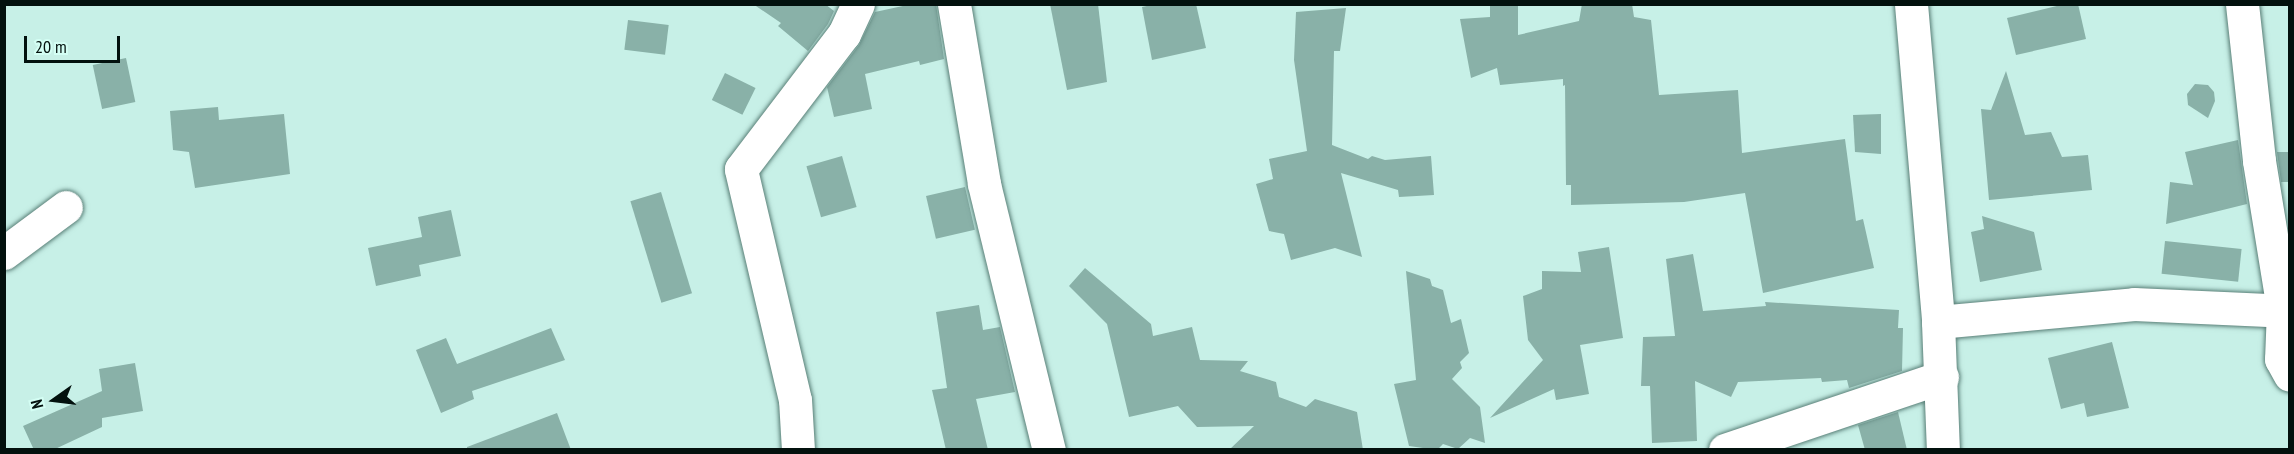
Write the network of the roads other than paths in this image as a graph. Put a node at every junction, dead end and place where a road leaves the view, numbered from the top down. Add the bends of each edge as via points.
1 (858, 4) edge
2 (954, 4) edge
3 (1911, 4) edge
4 (2242, 4) edge
5 (66, 207) dead end
6 (4, 253) edge
7 (2286, 310) edge
8 (1938, 322) junction
9 (2289, 375) edge
10 (1942, 376) junction
11 (798, 450) edge
12 (1049, 450) edge
13 (1725, 450) edge
14 (1943, 450) edge

1 - 11 street via 844,33 741,169 795,400
2 - 12 street via 984,184
3 - 8 street
4 - 7 street via 2259,161
5 - 6 street
7 - 8 street via 2134,304
7 - 9 street via 2281,359
8 - 10 street
10 - 13 street
10 - 14 street

